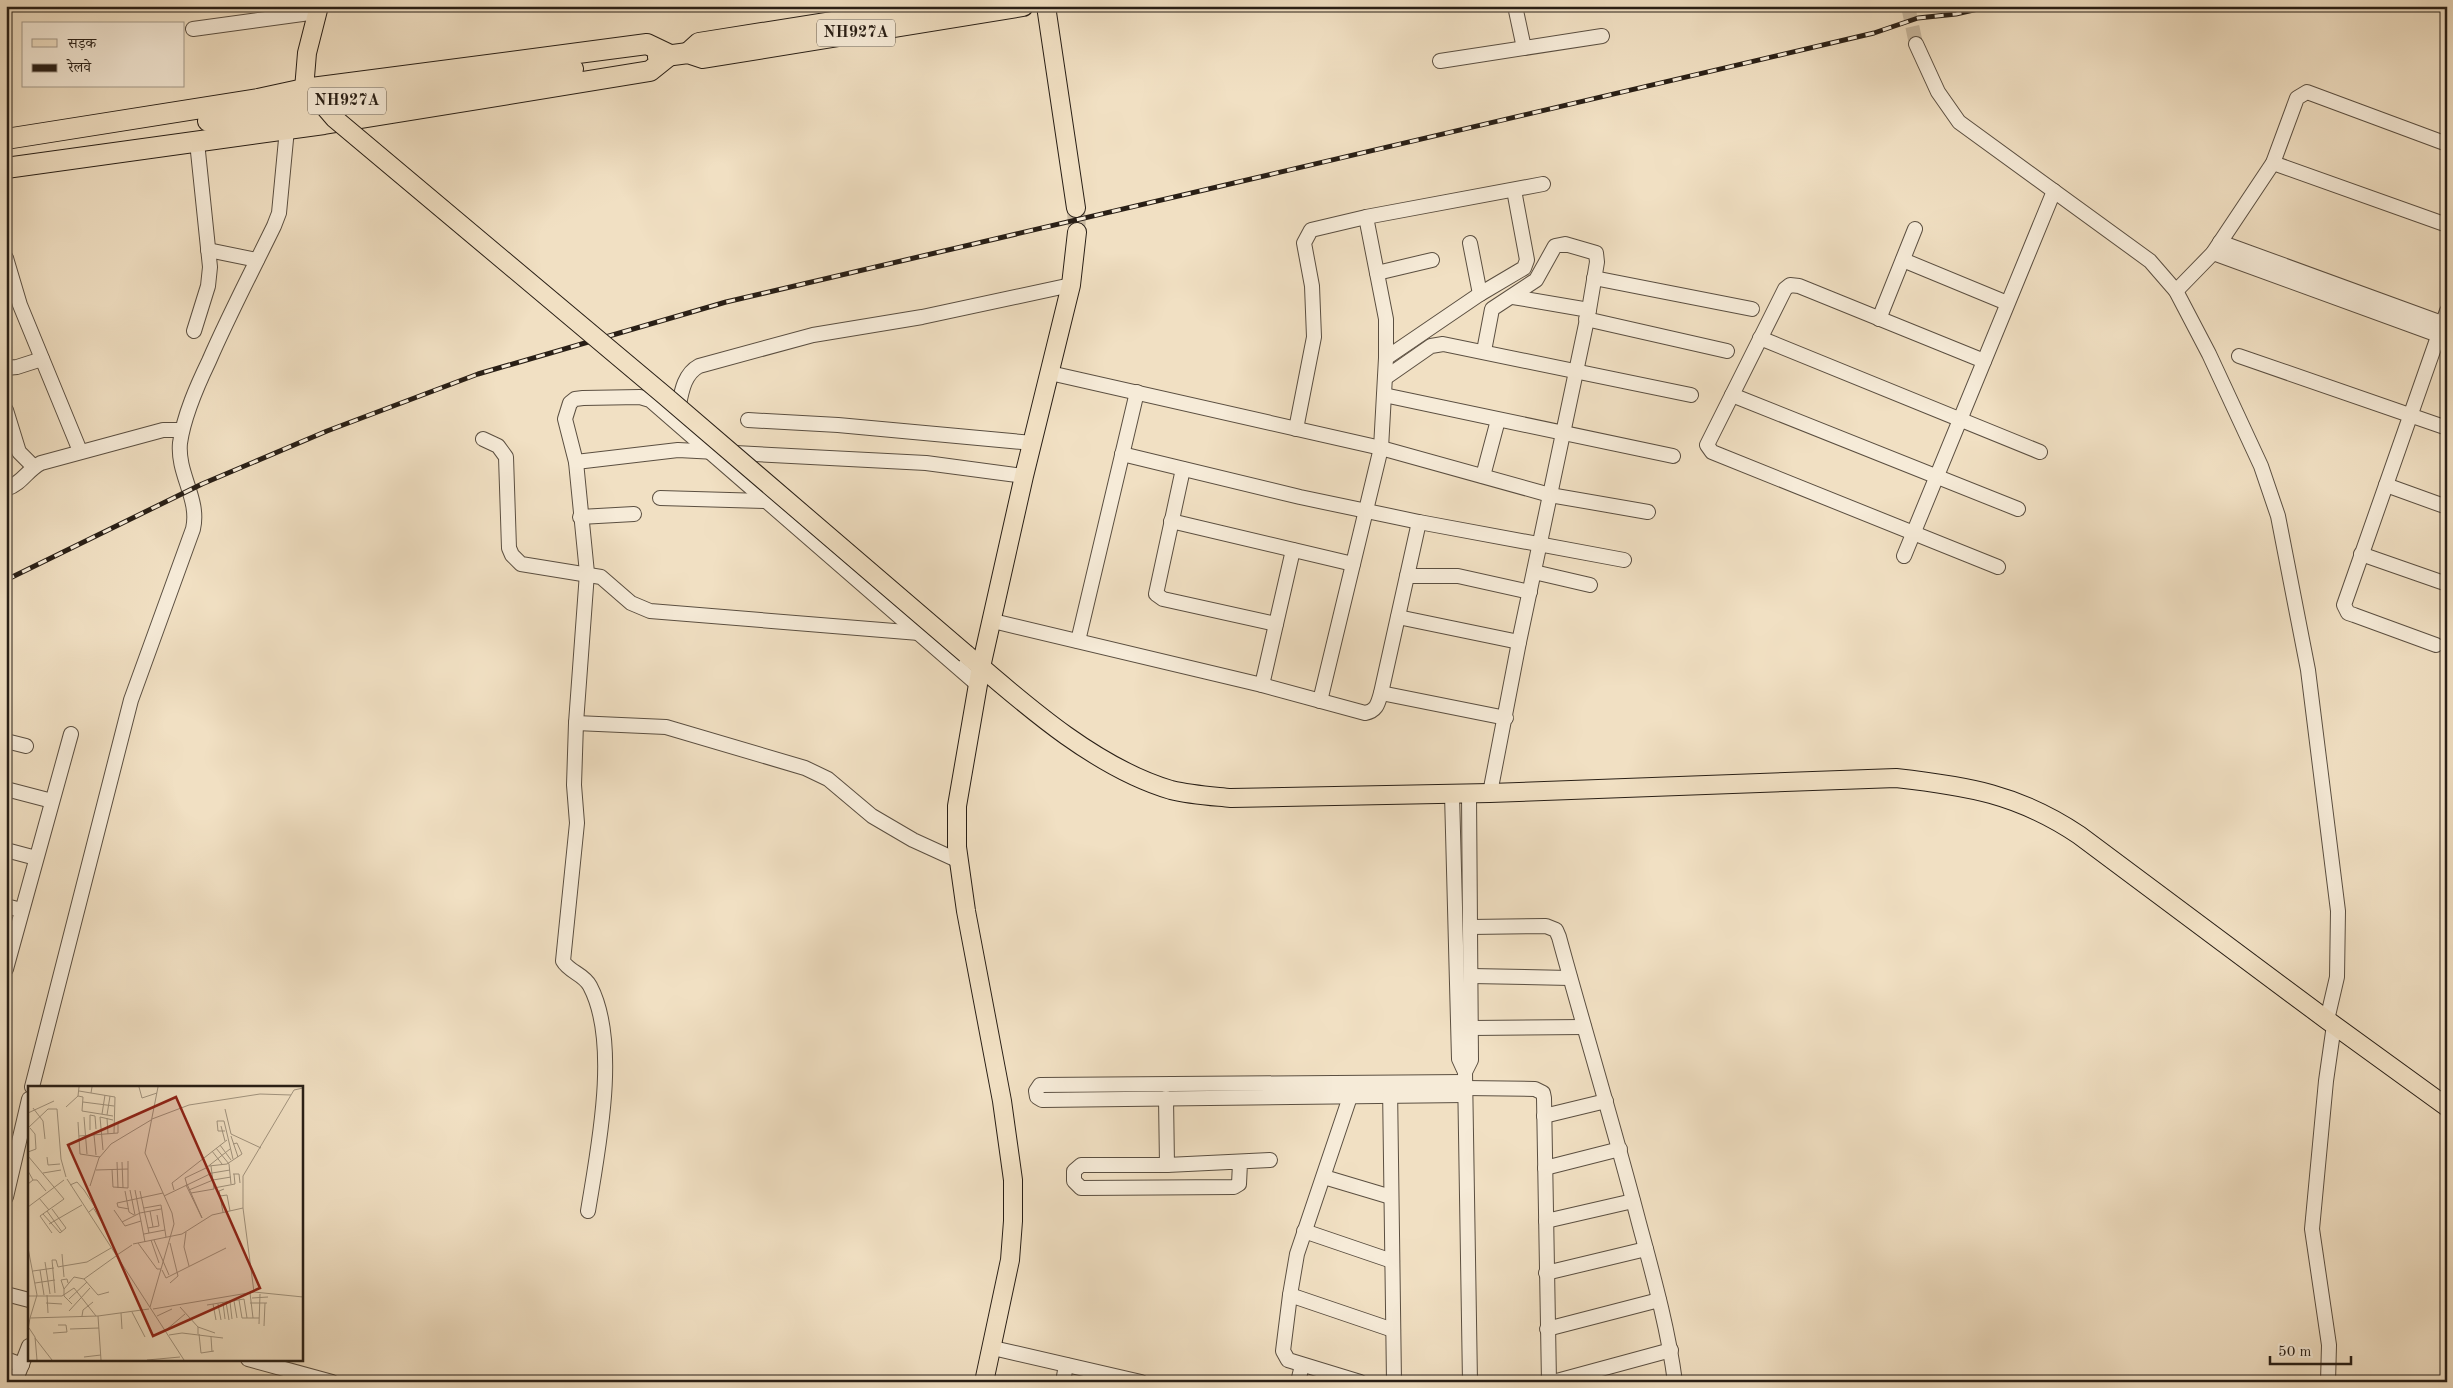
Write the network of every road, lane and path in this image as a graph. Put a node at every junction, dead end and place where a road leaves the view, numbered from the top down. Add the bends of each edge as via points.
1 (933, 6) edge
2 (1023, 6) edge
3 (1046, 6) edge
4 (1515, 6) edge
5 (318, 9) edge
6 (193, 29) dead end
7 (1602, 36) dead end
8 (1916, 44) tunnel mouth
9 (1524, 48) junction
10 (670, 56) junction
11 (1440, 61) dead end
12 (304, 89) junction
13 (322, 104) junction
14 (287, 129) junction
15 (6, 139) edge
16 (197, 142) junction
17 (2447, 144) edge
18 (6, 153) edge
19 (2273, 163) junction
20 (6, 168) edge
21 (1543, 184) dead end
22 (1514, 190) junction
23 (2054, 191) junction
24 (1076, 208) tunnel mouth
25 (1366, 217) junction
26 (2447, 225) edge
27 (1916, 229) dead end
28 (1077, 232) tunnel mouth
29 (1470, 243) dead end
30 (2216, 248) junction
31 (208, 250) junction
32 (6, 258) edge
33 (257, 260) junction
34 (1432, 260) dead end
35 (1903, 260) junction
36 (1377, 273) junction
37 (1594, 278) junction
38 (1071, 285) junction
39 (2176, 291) junction
40 (1480, 294) junction
41 (1513, 297) junction
42 (2007, 303) junction
43 (1752, 309) dead end
44 (1587, 315) junction
45 (1879, 319) junction
46 (2442, 323) edge
47 (194, 331) dead end
48 (1760, 338) junction
49 (1727, 350) dead end
50 (1484, 351) junction
51 (2239, 356) dead end
52 (1386, 358) junction
53 (42, 359) junction
54 (1984, 360) junction
55 (7, 371) edge
56 (1575, 371) junction
57 (1050, 373) junction
58 (1385, 378) junction
59 (1137, 392) junction
60 (1384, 395) junction
61 (1691, 395) dead end
62 (1732, 395) junction
63 (2410, 416) junction
64 (7, 417) edge
65 (1960, 418) junction
66 (748, 420) dead end
67 (1498, 420) junction
68 (675, 421) junction
69 (2447, 428) edge
70 (1296, 429) junction
71 (182, 430) junction
72 (1563, 434) junction
73 (483, 439) dead end
74 (1033, 443) junction
75 (1381, 448) junction
76 (80, 451) junction
77 (711, 451) junction
78 (2040, 452) dead end
79 (1122, 454) junction
80 (1673, 456) dead end
81 (576, 462) junction
82 (34, 467) junction
83 (1183, 469) junction
84 (1024, 476) junction
85 (1483, 476) junction
86 (1936, 477) junction
87 (2386, 485) junction
88 (6, 489) edge
89 (1550, 495) junction
90 (660, 498) dead end
91 (766, 501) junction
92 (2447, 507) edge
93 (2018, 508) dead end
94 (1367, 511) junction
95 (1648, 512) dead end
96 (634, 514) dead end
97 (580, 517) junction
98 (1171, 521) junction
99 (1419, 522) junction
100 (1914, 533) junction
101 (1540, 543) junction
102 (1293, 550) junction
103 (2361, 554) junction
104 (1904, 556) dead end
105 (1624, 560) dead end
106 (1354, 564) junction
107 (1998, 567) dead end
108 (1534, 572) junction
109 (587, 573) junction
110 (1408, 576) junction
111 (2447, 584) edge
112 (1590, 585) dead end
113 (1530, 592) junction
114 (1398, 617) junction
115 (993, 621) junction
116 (1276, 624) junction
117 (918, 634) junction
118 (1078, 641) junction
119 (1519, 642) junction
120 (2436, 645) dead end
121 (981, 667) junction
122 (978, 685) junction
123 (1262, 685) junction
124 (1381, 693) junction
125 (1320, 701) junction
126 (1506, 718) junction
127 (576, 723) junction
128 (71, 734) dead end
129 (6, 741) edge
130 (26, 746) dead end
131 (6, 789) edge
132 (1490, 793) junction
133 (1460, 794) junction
134 (52, 801) junction
135 (6, 850) edge
136 (36, 858) junction
137 (959, 861) junction
138 (6, 906) edge
139 (21, 910) junction
140 (1470, 927) junction
141 (8, 951) edge
142 (6, 969) edge
143 (1470, 976) junction
144 (1570, 978) junction
145 (2330, 1023) junction
146 (1584, 1027) junction
147 (1471, 1028) junction
148 (1465, 1084) junction
149 (32, 1086) edge
150 (1352, 1089) junction
151 (1390, 1089) junction
152 (1166, 1098) junction
153 (1606, 1101) junction
154 (28, 1102) edge
155 (2447, 1106) edge
156 (1544, 1116) junction
157 (12, 1143) edge
158 (1620, 1149) junction
159 (1270, 1160) dead end
160 (1240, 1163) junction
161 (1167, 1165) junction
162 (1545, 1168) junction
163 (1324, 1177) junction
164 (6, 1197) edge
165 (1391, 1197) junction
166 (1633, 1200) junction
167 (588, 1211) dead end
168 (1546, 1221) junction
169 (1304, 1232) junction
170 (1646, 1249) junction
171 (1392, 1261) junction
172 (1546, 1273) junction
173 (6, 1294) edge
174 (1290, 1295) junction
175 (28, 1300) edge
176 (1659, 1300) junction
177 (1547, 1329) junction
178 (1393, 1330) junction
179 (993, 1348) junction
180 (28, 1349) edge
181 (1671, 1350) junction
182 (6, 1359) edge
183 (252, 1360) edge
184 (22, 1365) junction
185 (1066, 1365) junction
186 (1302, 1365) junction
187 (1137, 1381) edge
188 (15, 1382) edge
189 (332, 1382) edge
190 (984, 1382) edge
191 (1063, 1382) edge
192 (1298, 1382) edge
193 (1360, 1382) edge
194 (1394, 1382) edge
195 (1470, 1382) edge
196 (1551, 1382) edge
197 (1675, 1382) edge
198 (2328, 1382) edge

1 - 10 highway, NH927A via 699,43
2 - 10 highway, NH927A via 703,58
3 - 24 main road
4 - 9 street
5 - 6 street
5 - 12 main road via 307,53
7 - 9 street
8 - 23 street via 1938,92 1959,122
9 - 11 street
10 - 12 highway via 647,44
10 - 13 highway, NH927A
10 - 14 highway via 650,71
12 - 15 highway
13 - 18 highway, NH927A
13 - 121 main road, bridge via 334,118
14 - 16 highway
14 - 33 street via 279,213
16 - 20 highway
16 - 31 street
17 - 19 street via 2307,92 2297,98
19 - 26 street
19 - 30 street
21 - 22 street
22 - 25 street
22 - 40 street via 1527,263 1524,268
23 - 39 street via 2150,261
23 - 42 street
25 - 36 street
25 - 70 street via 1311,230 1305,239 1312,286 1314,337
27 - 35 street
28 - 38 main road
29 - 40 street
30 - 39 street
30 - 46 street
31 - 33 street
31 - 47 street via 210,276
32 - 53 street via 20,305
33 - 71 street via 200,381
34 - 36 street
35 - 42 street
35 - 45 street
36 - 52 street via 1386,319
37 - 41 street via 1598,262 1596,253 1559,244 1552,250 1540,276
37 - 43 street
37 - 44 street
38 - 57 main road
38 - 68 street via 922,318 813,335 699,366 686,377
39 - 145 street via 2261,466 2278,516 2308,670 2338,911 2337,977
40 - 52 street
41 - 44 street
41 - 50 street via 1492,309
42 - 54 street
44 - 49 street
44 - 56 street
45 - 48 street via 1790,285
45 - 54 street
46 - 63 street
48 - 62 street
48 - 65 street
50 - 56 street
50 - 58 street via 1436,344
51 - 63 street
52 - 58 street
53 - 55 street
53 - 76 street
54 - 65 street
56 - 61 street
56 - 72 street
57 - 59 street
57 - 74 main road
58 - 60 street
59 - 70 street
59 - 79 street
60 - 67 street
60 - 75 street
62 - 86 street
62 - 100 street via 1707,445 1712,452
63 - 69 street
63 - 87 street
64 - 82 street via 20,452
65 - 78 street
65 - 86 street
66 - 74 street
67 - 72 street
67 - 85 street
68 - 77 street
68 - 81 street via 644,398 575,399 566,411 565,419
70 - 75 street
71 - 76 street via 163,430
71 - 149 street via 180,460 193,502 194,529 131,700
72 - 80 street
72 - 89 street
73 - 109 street via 498,446 506,457 509,548 512,555 521,564 536,568
74 - 84 main road
75 - 85 street
75 - 94 street
76 - 82 street
77 - 81 street via 678,450
77 - 84 street via 926,464
77 - 91 street
79 - 83 street
79 - 118 street
81 - 97 street
82 - 88 street via 18,484
83 - 94 street
83 - 98 street
84 - 115 main road
85 - 89 street
86 - 93 street
86 - 100 street
87 - 92 street
87 - 103 street
89 - 95 street
89 - 101 street
90 - 91 street
91 - 117 street
94 - 99 street
94 - 106 street
96 - 97 street
97 - 109 street
98 - 102 street
98 - 116 street via 1156,589 1159,597
99 - 101 street
99 - 110 street
100 - 104 street
100 - 107 street
101 - 105 street
101 - 108 street
102 - 106 street
102 - 116 street
103 - 111 street
103 - 120 street via 2344,602 2345,609
106 - 125 street
108 - 112 street
108 - 113 street
109 - 117 street via 601,577 630,603 650,611
109 - 127 street
110 - 113 street via 1458,576
110 - 114 street
113 - 119 street
114 - 119 street
114 - 124 street
115 - 118 street
115 - 121 main road
116 - 123 street
117 - 122 street
118 - 123 street
119 - 126 street
121 - 122 main road
121 - 133 main road via 1085,749 1133,775 1172,790 1232,798
122 - 137 main road via 957,806
123 - 125 street
124 - 125 street via 1374,710 1365,713
124 - 126 street
126 - 132 street
127 - 137 street via 666,727 805,768 828,779 872,816
127 - 167 street via 574,785 577,823 562,961 590,985 603,1022 605,1046 600,1135
128 - 134 street
129 - 130 street
131 - 134 street
132 - 133 main road
132 - 145 main road via 1896,778 1954,785 2003,796 2059,822
133 - 140 street
133 - 148 street via 1459,1060
134 - 136 street
135 - 136 street
136 - 139 street
137 - 179 main road via 1013,1180 1010,1260
138 - 139 street
139 - 141 street
140 - 143 street
140 - 144 street via 1552,928 1559,937
141 - 142 street
143 - 144 street
143 - 147 street
144 - 146 street
145 - 155 main road
145 - 198 street via 2312,1229 2329,1345
146 - 147 street
146 - 153 street
147 - 148 street via 1471,1060
148 - 151 street
148 - 156 street via 1540,1091 1544,1098
148 - 195 street
150 - 151 street
150 - 152 street
150 - 152 street via 1040,1085 1036,1092 1042,1100
150 - 163 street
151 - 165 street
152 - 161 street
153 - 156 street
153 - 158 street
154 - 157 street
156 - 162 street
157 - 164 street
158 - 162 street
158 - 166 street
159 - 160 street
160 - 161 street
160 - 161 street via 1239,1184 1234,1187 1081,1188 1074,1181 1074,1171 1081,1165
162 - 168 street
163 - 165 street
163 - 169 street
165 - 171 street
166 - 168 street
166 - 170 street
168 - 172 street
169 - 171 street
169 - 174 street
170 - 172 street
170 - 176 street
171 - 178 street
172 - 177 street
173 - 175 street
174 - 178 street
174 - 186 street via 1284,1355
176 - 177 street
176 - 181 street
177 - 196 street
178 - 194 street
179 - 185 street
179 - 190 main road
180 - 184 street
181 - 196 street
181 - 197 street
182 - 184 street
183 - 189 street
184 - 188 street
185 - 187 street
185 - 191 street
186 - 192 street
186 - 193 street

